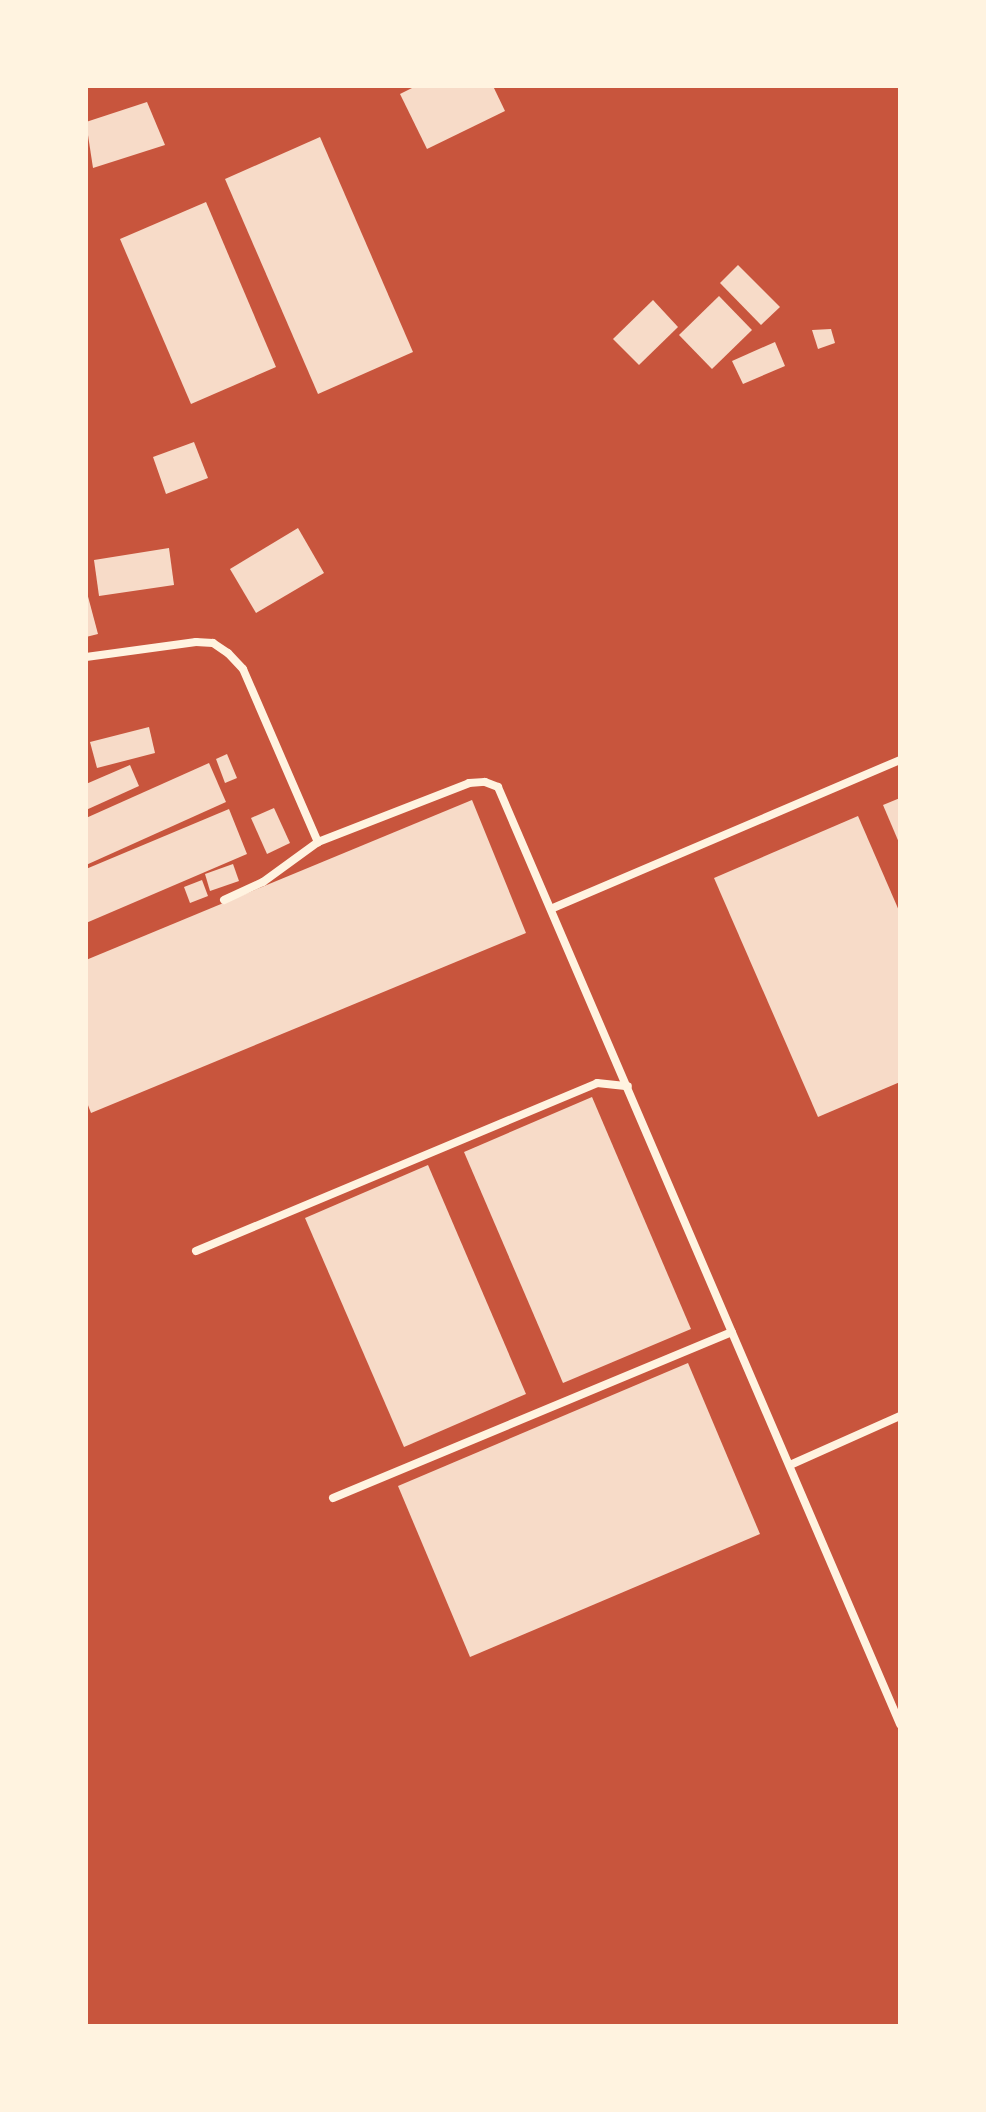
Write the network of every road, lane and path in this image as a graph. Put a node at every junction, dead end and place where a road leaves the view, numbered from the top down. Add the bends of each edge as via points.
1 (86, 657) edge
2 (900, 760) edge
3 (318, 842) junction
4 (224, 900) dead end
5 (553, 908) junction
6 (628, 1086) junction
7 (196, 1251) dead end
8 (732, 1332) junction
9 (900, 1416) edge
10 (790, 1465) junction
11 (333, 1498) dead end
12 (900, 1724) edge

1 - 3 street via 196,642 213,643 228,653 243,669
2 - 5 street
3 - 4 street via 263,882
3 - 5 street via 485,782 498,787
5 - 6 street
6 - 7 street via 597,1083
6 - 8 street
8 - 10 street
8 - 11 street
9 - 10 street
10 - 12 street

